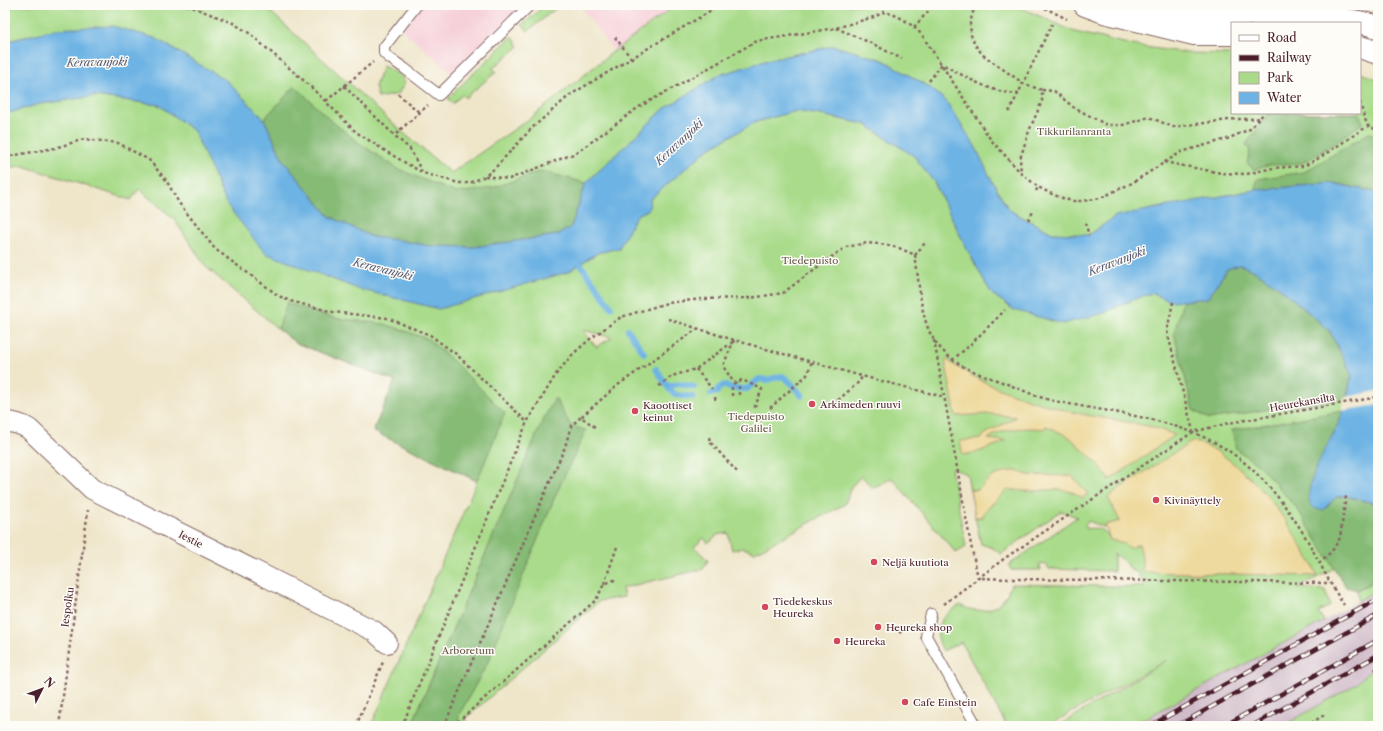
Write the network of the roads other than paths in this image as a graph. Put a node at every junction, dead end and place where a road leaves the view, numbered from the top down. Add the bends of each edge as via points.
1 (417, 5) edge
2 (530, 5) edge
3 (1085, 5) edge
4 (1129, 17) junction
5 (1360, 22) edge
6 (1361, 22) edge
7 (1378, 27) edge
8 (1231, 34) edge
9 (1361, 47) edge
10 (1378, 53) edge
11 (5, 422) edge
12 (931, 614) road end
13 (387, 643) road end
14 (974, 726) edge

1 - 2 lane via 384,47 384,53 439,95
3 - 4 main road
4 - 5 main road via 1260,13
4 - 8 main road via 1194,34
6 - 7 main road
9 - 10 main road
11 - 13 street, Iestie via 18,423 29,429 92,490 374,631
12 - 14 lane via 926,636 975,723

